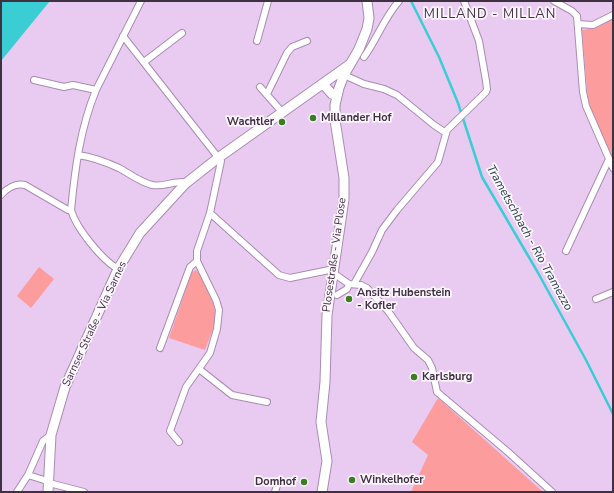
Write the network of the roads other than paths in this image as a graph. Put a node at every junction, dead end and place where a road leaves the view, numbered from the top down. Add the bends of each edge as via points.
1 (141, 1) edge
2 (268, 1) edge
3 (367, 1) edge
4 (398, 1) edge
5 (464, 1) edge
6 (554, 1) edge
7 (613, 15) edge
8 (578, 24) junction
9 (182, 33) dead end
10 (123, 36) junction
11 (256, 41) dead end
12 (307, 41) dead end
13 (364, 57) dead end
14 (144, 62) junction
15 (349, 65) junction
16 (344, 76) junction
17 (34, 80) dead end
18 (322, 84) junction
19 (260, 87) dead end
20 (96, 90) junction
21 (267, 94) junction
22 (337, 96) junction
23 (282, 112) junction
24 (446, 133) junction
25 (78, 155) junction
26 (218, 158) junction
27 (610, 159) junction
28 (613, 168) edge
29 (185, 184) junction
30 (1, 196) edge
31 (71, 210) junction
32 (210, 213) junction
33 (566, 251) dead end
34 (197, 261) junction
35 (118, 269) junction
36 (333, 273) junction
37 (351, 284) junction
38 (613, 292) edge
39 (337, 295) dead end
40 (596, 298) dead end
41 (160, 348) dead end
42 (199, 369) junction
43 (267, 402) dead end
44 (51, 435) junction
45 (179, 442) dead end
46 (28, 475) junction
47 (278, 482) dead end
48 (48, 487) edge
49 (17, 492) edge
50 (84, 492) edge
51 (274, 492) edge
52 (322, 492) edge
53 (552, 492) edge

1 - 10 street
2 - 11 street
3 - 15 street, Plosestraße - Via Plose via 367,29
4 - 13 street
5 - 24 street via 478,40 487,89
6 - 8 street via 574,13
7 - 8 street via 593,26
8 - 27 street via 586,106
9 - 14 street
10 - 14 street
10 - 20 street
12 - 21 street via 292,47 287,53
14 - 26 street
15 - 16 street, Plosestraße - Via Plose
15 - 18 street, Sarnser Straße - Via Sarnes
16 - 22 street, Plosestraße - Via Plose
16 - 24 street via 397,95
17 - 20 street via 64,87 73,84
18 - 22 street
18 - 23 street, Sarnser Straße - Via Sarnes
19 - 21 street
20 - 25 street via 90,104
21 - 23 street
22 - 36 street, Plosestraße - Via Plose via 335,120 343,162 344,199
23 - 26 street, Sarnser Straße - Via Sarnes
24 - 37 street via 438,162 382,230 372,252
25 - 29 street via 100,160 152,185 164,186 182,182
25 - 31 street
26 - 29 street, Sarnser Straße - Via Sarnes
26 - 32 street via 221,162
27 - 28 street
27 - 33 street
29 - 35 street, Sarnser Straße - Via Sarnes via 140,233
30 - 31 street via 16,184 26,185
31 - 35 street via 78,227 104,258
32 - 34 street via 197,251
32 - 36 street via 279,275 290,278 325,270
34 - 41 street via 190,267
34 - 42 street via 211,288 218,310 217,329 210,353
35 - 44 street, Sarnser Straße - Via Sarnes via 65,387
36 - 37 street
36 - 52 street, Plosestraße - Via Plose via 327,315 321,422 327,461
37 - 39 street
37 - 53 street via 367,288 388,311 414,348 428,360 437,392
38 - 40 street
42 - 43 street via 232,395
42 - 45 street via 186,387 170,431
44 - 46 street via 43,441
44 - 48 street, Sarnser Straße - Via Sarnes
46 - 48 street via 44,480
46 - 49 street
47 - 51 street
48 - 50 street

